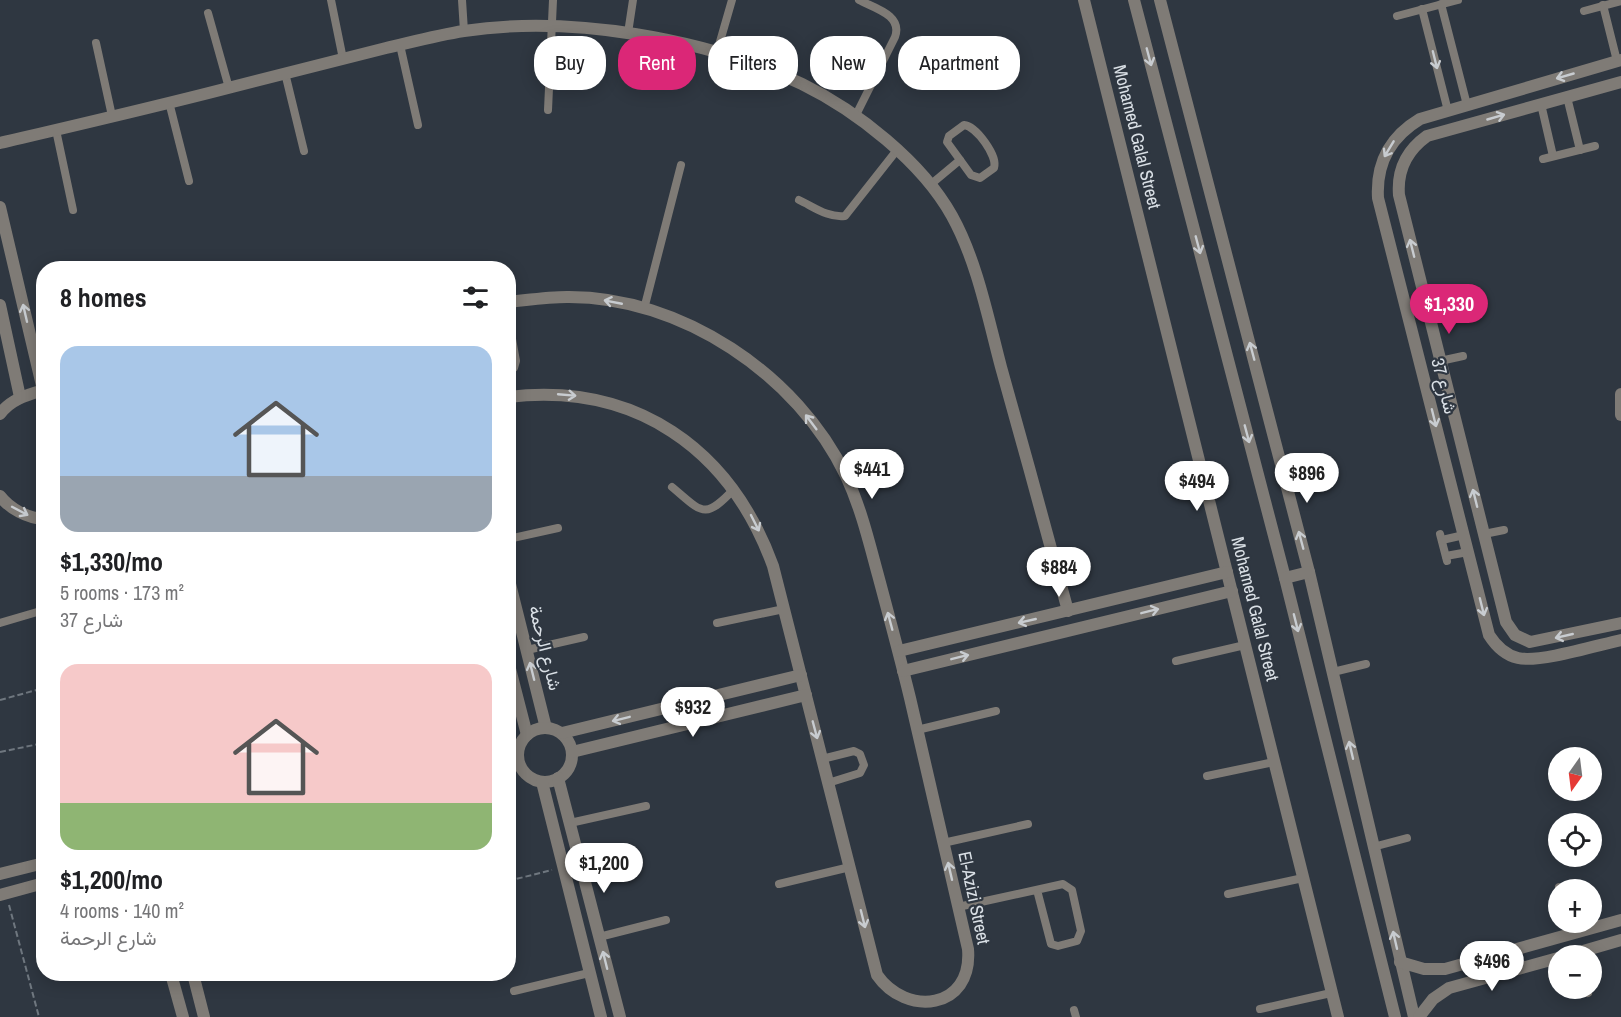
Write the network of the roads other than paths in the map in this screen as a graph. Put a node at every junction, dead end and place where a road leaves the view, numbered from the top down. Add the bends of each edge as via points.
1 (331, 0) edge
2 (462, 0) edge
3 (553, 0) edge
4 (633, 0) edge
5 (732, 0) edge
6 (859, 0) edge
7 (1084, 0) edge
8 (1134, 0) edge
9 (1160, 0) edge
10 (1458, 0) edge
11 (1621, 0) edge
12 (1441, 4) junction
13 (1603, 6) junction
14 (1422, 9) junction
15 (1584, 11) dead end
16 (208, 13) dead end
17 (1397, 16) dead end
18 (551, 26) junction
19 (464, 31) junction
20 (628, 33) junction
21 (722, 36) edge
22 (96, 43) dead end
23 (400, 45) junction
24 (708, 50) edge
25 (343, 58) junction
26 (1619, 60) edge
27 (285, 73) junction
28 (1621, 81) edge
29 (798, 83) edge
30 (229, 88) junction
31 (1567, 97) junction
32 (169, 102) junction
33 (1541, 104) junction
34 (1467, 105) junction
35 (548, 110) dead end
36 (1448, 111) junction
37 (856, 115) junction
38 (112, 116) junction
39 (418, 125) dead end
40 (56, 130) junction
41 (0, 144) edge
42 (1595, 146) dead end
43 (897, 150) junction
44 (1580, 150) junction
45 (304, 151) dead end
46 (1553, 156) junction
47 (1543, 159) dead end
48 (960, 160) junction
49 (681, 165) dead end
50 (189, 181) dead end
51 (930, 185) junction
52 (799, 200) dead end
53 (0, 207) edge
54 (73, 210) dead end
55 (516, 301) edge
56 (0, 305) edge
57 (644, 309) junction
58 (1463, 356) dead end
59 (36, 360) edge
60 (1440, 361) junction
61 (1446, 386) junction
62 (36, 392) edge
63 (1427, 392) junction
64 (1621, 394) edge
65 (20, 397) junction
66 (516, 397) edge
67 (0, 414) edge
68 (1621, 415) edge
69 (672, 487) dead end
70 (734, 489) junction
71 (0, 496) edge
72 (36, 519) edge
73 (558, 528) dead end
74 (1504, 530) dead end
75 (1484, 534) junction
76 (1464, 535) junction
77 (516, 537) edge
78 (1468, 552) junction
79 (1227, 572) junction
80 (1309, 572) junction
81 (1285, 578) junction
82 (1232, 591) junction
83 (516, 608) edge
84 (784, 609) junction
85 (1068, 611) junction
86 (36, 612) edge
87 (0, 622) edge
88 (717, 623) dead end
89 (1621, 623) edge
90 (584, 637) dead end
91 (1621, 640) edge
92 (1245, 645) junction
93 (527, 651) junction
94 (899, 651) junction
95 (1176, 661) dead end
96 (1366, 664) dead end
97 (903, 671) junction
98 (1333, 672) junction
99 (801, 675) junction
100 (516, 692) edge
101 (806, 695) junction
102 (996, 711) dead end
103 (546, 728) junction
104 (917, 730) junction
105 (562, 733) junction
106 (527, 735) junction
107 (516, 747) edge
108 (572, 752) junction
109 (822, 759) junction
110 (1274, 762) junction
111 (516, 769) edge
112 (1207, 776) dead end
113 (558, 778) junction
114 (542, 782) junction
115 (828, 783) junction
116 (646, 806) dead end
117 (570, 823) junction
118 (1028, 824) dead end
119 (1407, 838) dead end
120 (943, 843) junction
121 (1373, 847) junction
122 (36, 865) edge
123 (849, 867) junction
124 (0, 874) edge
125 (1302, 878) junction
126 (779, 884) dead end
127 (36, 885) edge
128 (1037, 890) junction
129 (3, 894) edge
130 (1228, 894) dead end
131 (958, 907) junction
132 (666, 920) dead end
133 (1621, 920) edge
134 (1602, 923) edge
135 (1557, 933) edge
136 (599, 937) junction
137 (1621, 940) edge
138 (1602, 946) edge
139 (1548, 961) edge
140 (1400, 962) junction
141 (590, 973) junction
142 (173, 981) edge
143 (195, 981) edge
144 (514, 991) dead end
145 (1331, 993) junction
146 (1260, 1009) dead end
147 (922, 1012) edge
148 (183, 1017) edge
149 (204, 1017) edge
150 (601, 1017) edge
151 (620, 1017) edge
152 (1338, 1017) edge
153 (1395, 1017) edge
154 (1414, 1017) edge
155 (1419, 1017) edge

1 - 25 lane
2 - 19 lane
3 - 18 lane
4 - 20 lane
5 - 21 lane
6 - 37 lane via 889,15 897,28
7 - 79 street, Mohamed Galal Street
8 -> 81 street
80 -> 9 street
10 - 12 lane
11 - 13 lane
12 - 14 lane
12 - 34 lane
13 - 15 lane
13 - 26 lane
14 - 17 lane
14 -> 36 lane
16 - 30 lane
18 - 19 street
18 - 20 street
18 - 35 lane
19 - 23 street
20 - 24 street
22 - 38 lane
23 - 25 street
23 - 39 lane
25 - 27 street
26 -> 34 street, شارع 37
27 - 30 street
27 - 45 lane
28 - 31 street, شارع 37
29 - 37 street
30 - 32 street
31 - 33 street, شارع 37
31 - 44 lane
32 - 38 street
32 - 50 lane
33 - 46 lane
60 -> 33 street, شارع 37 via 1399,195 1404,162 1427,136
34 - 36 street, شارع 37
36 -> 63 street, شارع 37 via 1420,119 1400,133 1381,163 1377,186
37 - 43 street
38 - 40 street
40 - 41 street
40 - 54 lane
42 - 44 lane
43 - 51 street
43 - 52 lane via 845,216 829,215
44 - 46 lane
46 - 47 lane
48 - 48 lane via 976,178 996,165 995,158 968,125 948,139
48 - 51 lane
49 - 57 lane
51 - 85 street via 952,216 975,271
59 -> 53 street
57 -> 55 street, El-Azizi Street via 568,297
56 - 65 street
94 -> 57 street, El-Azizi Street via 860,510 826,442 797,404 747,358 680,321
58 - 60 lane
60 - 61 street, شارع 37
61 - 63 street
75 -> 61 street, شارع 37
62 - 65 street
63 -> 76 street, شارع 37
64 - 68 street
65 - 67 street
66 -> 70 street, El-Azizi Street via 564,394 629,410 672,431 695,448
69 - 70 lane via 699,509 706,510 720,504
70 -> 84 street, El-Azizi Street via 763,539
71 -> 72 street via 18,512
73 - 77 lane
74 - 75 lane
89 -> 75 street, شارع 37 via 1530,642 1515,635 1506,622
76 - 78 street, شارع 37
76 - 78 lane via 1441,537 1446,558
78 -> 91 street, شارع 37 via 1489,635 1509,655 1537,659
79 - 82 street, Mohamed Galal Street
79 - 85 street
80 - 81 street
80 - 98 street
81 -> 153 street
82 - 92 street, Mohamed Galal Street
97 -> 82 street
83 - 93 street, شارع الرحمة
84 - 88 lane
84 - 99 street, El-Azizi Street
85 -> 94 street
86 - 87 lane
90 - 93 lane
92 - 95 lane
92 - 110 street, Mohamed Galal Street
103 -> 93 street, شارع الرحمة
94 - 97 street, El-Azizi Street
96 - 98 lane
97 - 104 street, El-Azizi Street
121 -> 98 street
99 - 101 street, El-Azizi Street
99 -> 105 street
100 - 106 street
101 - 108 street
101 -> 109 street, El-Azizi Street
102 - 104 lane
103 - 105 street
103 - 106 street
104 - 120 street, El-Azizi Street
105 - 108 street
106 - 107 street
108 - 113 street via 570,767
109 - 115 street, El-Azizi Street
109 - 115 lane via 854,752 860,754 864,765 860,773
110 - 112 lane
110 - 125 street, Mohamed Galal Street
111 - 114 street
113 - 114 street
113 - 117 street
114 - 141 street
115 - 123 street, El-Azizi Street
116 - 117 lane
117 - 136 street
118 - 120 lane
119 - 121 lane
131 -> 120 street, El-Azizi Street
140 -> 121 street
122 - 124 street
123 - 126 lane
123 -> 147 street, El-Azizi Street via 877,975 894,998
125 - 130 lane
125 - 145 street, Mohamed Galal Street
127 - 129 street
128 - 128 lane via 1051,944 1077,941 1081,931 1070,887 1063,884
128 - 131 lane
131 - 147 street, El-Azizi Street via 969,962 967,975 941,1007
132 - 136 lane
133 - 134 street
135 - 140 street via 1445,969 1424,969
151 -> 136 street
137 - 138 street
139 - 155 street via 1449,988 1433,999
140 - 154 street
141 - 144 lane
141 - 150 street
142 - 148 street
143 - 149 street
145 - 146 lane
145 - 152 street, Mohamed Galal Street

